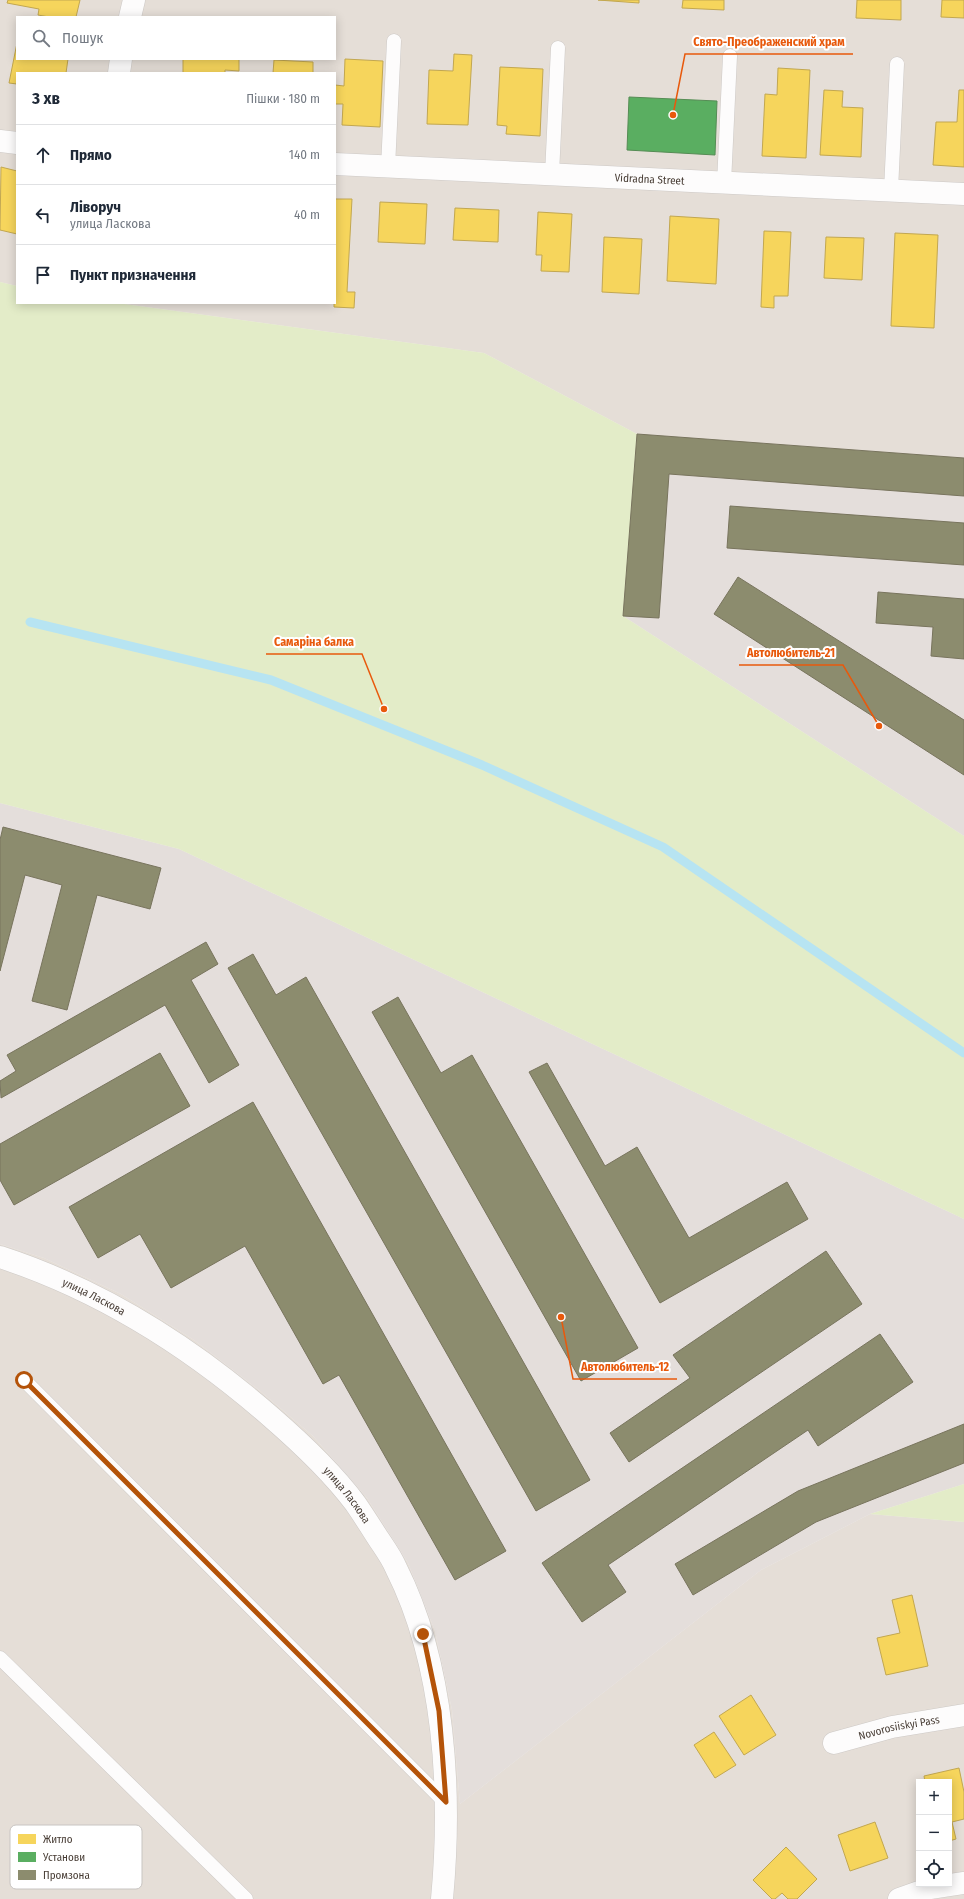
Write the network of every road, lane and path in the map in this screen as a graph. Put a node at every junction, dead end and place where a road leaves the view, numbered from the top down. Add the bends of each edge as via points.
1 (134, 0) edge
2 (130, 16) edge
3 (394, 41) dead end
4 (558, 48) dead end
5 (730, 56) dead end
6 (122, 60) edge
7 (897, 64) dead end
8 (119, 72) edge
9 (0, 141) edge
10 (16, 143) edge
11 (336, 164) edge
12 (388, 167) junction
13 (552, 174) junction
14 (724, 183) junction
15 (891, 190) junction
16 (964, 194) edge
17 (0, 1257) edge
18 (24, 1380) dead end
19 (0, 1658) edge
20 (964, 1714) edge
21 (834, 1743) dead end
22 (446, 1802) junction
23 (964, 1883) edge
24 (246, 1899) edge
25 (442, 1899) edge
26 (899, 1899) edge

1 - 2 street
3 - 12 lane
4 - 13 lane
5 - 14 lane
6 - 8 street
7 - 15 lane
9 - 10 street
11 - 12 street, Vidradna Street
12 - 13 street, Vidradna Street
13 - 14 street, Vidradna Street
14 - 15 street, Vidradna Street
15 - 16 street, Vidradna Street
17 - 22 street, улица Ласкова via 39,1270 115,1305 187,1350 252,1400 304,1446 355,1502 396,1567 423,1634 439,1711
18 - 22 lane
19 - 24 lane
20 - 21 street, Novorosiiskyi Pass via 892,1727
22 - 25 street, улица Ласкова
23 - 26 street via 930,1888

